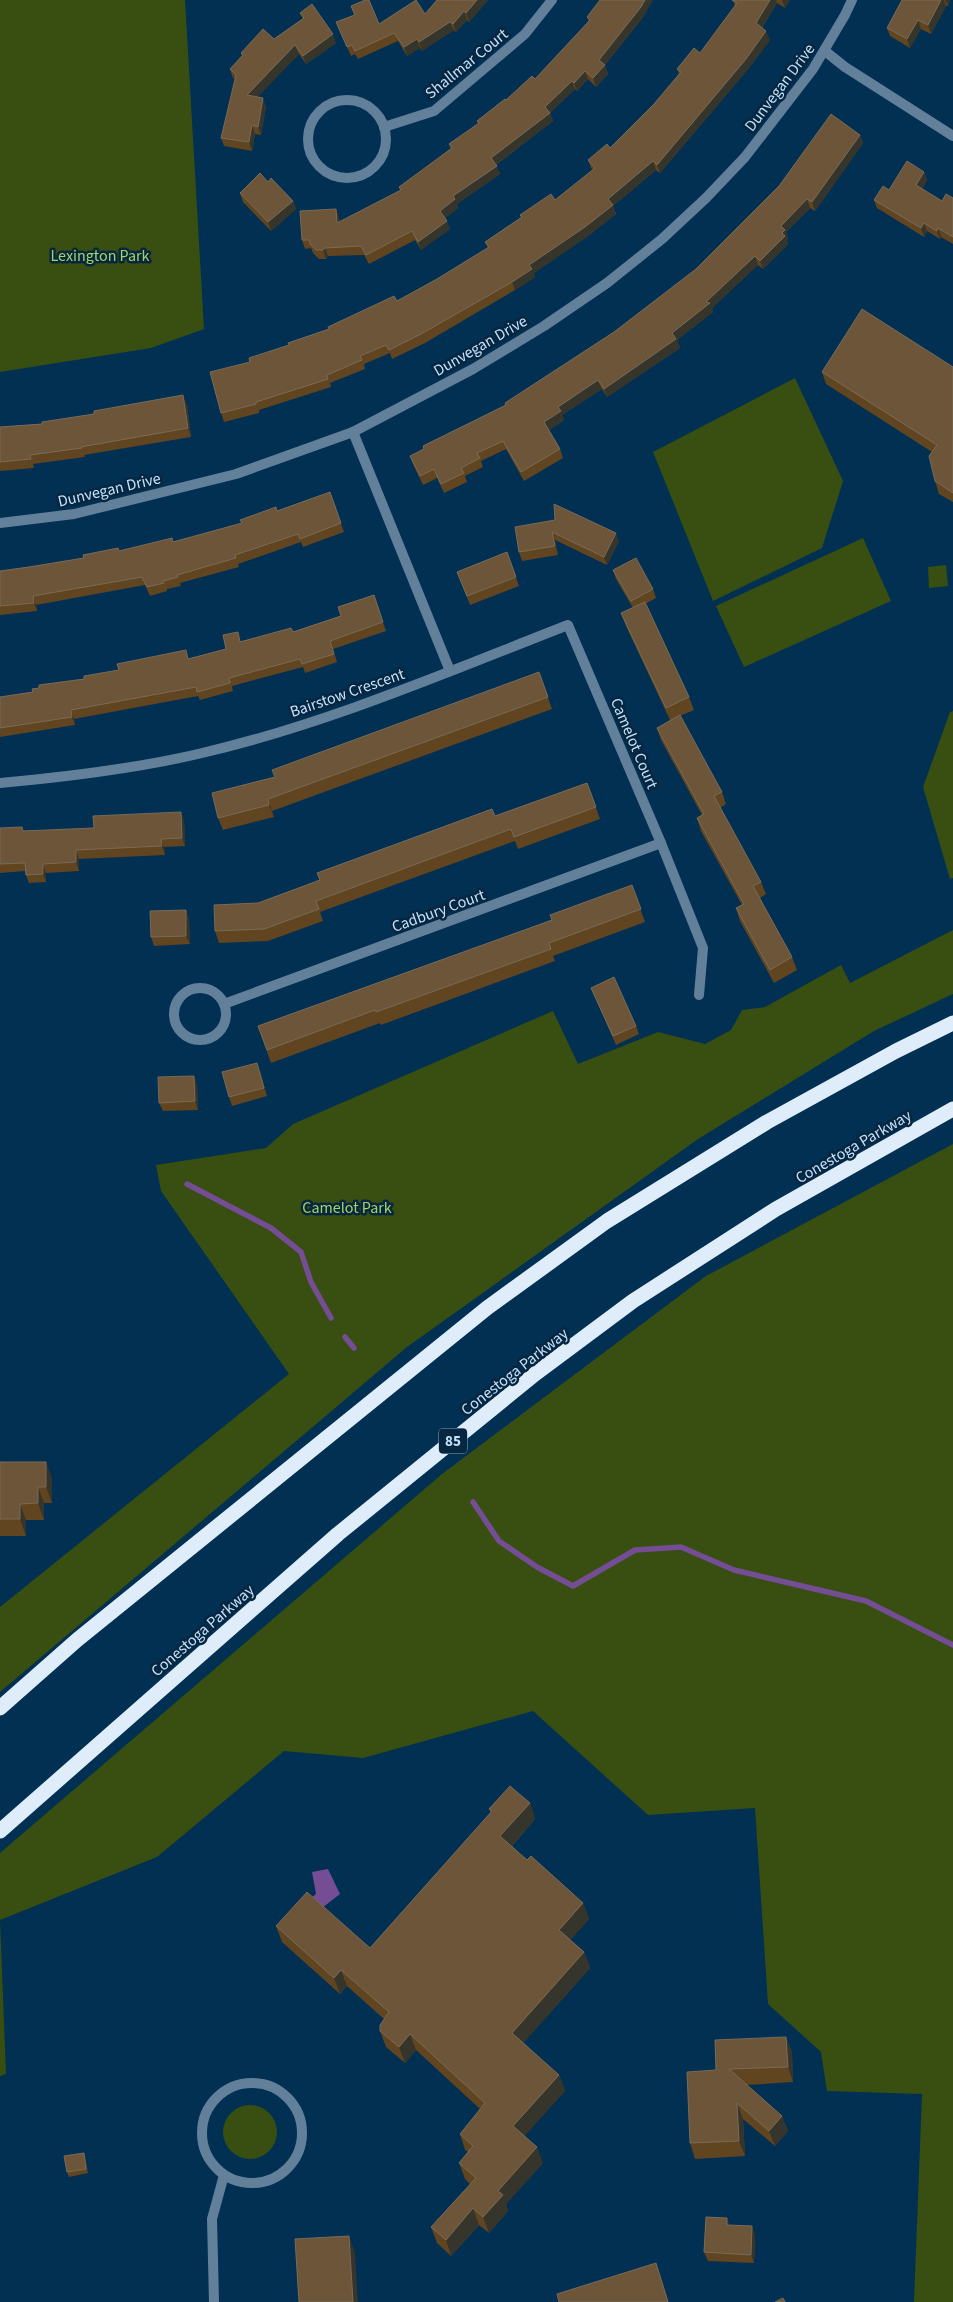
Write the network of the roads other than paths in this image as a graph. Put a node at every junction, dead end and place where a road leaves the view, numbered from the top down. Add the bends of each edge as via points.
1 (552, 0) edge
2 (852, 0) edge
3 (825, 51) junction
4 (384, 127) junction
5 (953, 136) edge
6 (353, 432) junction
7 (0, 523) edge
8 (450, 671) junction
9 (0, 784) edge
10 (661, 843) junction
11 (699, 995) dead end
12 (224, 1004) junction
13 (953, 1023) edge
14 (953, 1109) edge
15 (0, 1708) edge
16 (0, 1831) edge
17 (224, 2175) junction
18 (214, 2302) edge

1 - 4 street, Shallmar Court via 526,34 434,111
2 - 3 street, Dunvegan Drive
3 - 5 street
3 - 6 street, Dunvegan Drive via 745,157 699,205 607,283 473,369
4 - 4 street via 385,145 381,158 364,174 340,177 327,172 317,164 309,148 310,126 316,115 340,100 366,105 381,119
6 - 7 street, Dunvegan Drive via 236,474 74,514
6 - 8 street
8 - 9 street, Bairstow Crescent via 312,722 200,754 58,778
8 - 10 street, Camelot Court via 568,625
10 - 11 street, Camelot Court via 703,948
10 - 12 street, Cadbury Court
12 - 12 street via 223,1028 211,1038 187,1037 176,1026 174,1009 189,990 205,988
13 - 15 highway via 776,1118 607,1221 487,1308 77,1640
14 - 16 highway, Conestoga Parkway / 85 via 768,1214 633,1301 536,1374 338,1534
17 - 17 street via 240,2182 258,2183 275,2178 289,2167 299,2152 303,2135 300,2116 290,2099 275,2087 256,2082 237,2084 220,2093 208,2108 201,2126 202,2146 211,2163
17 - 18 street via 212,2219

